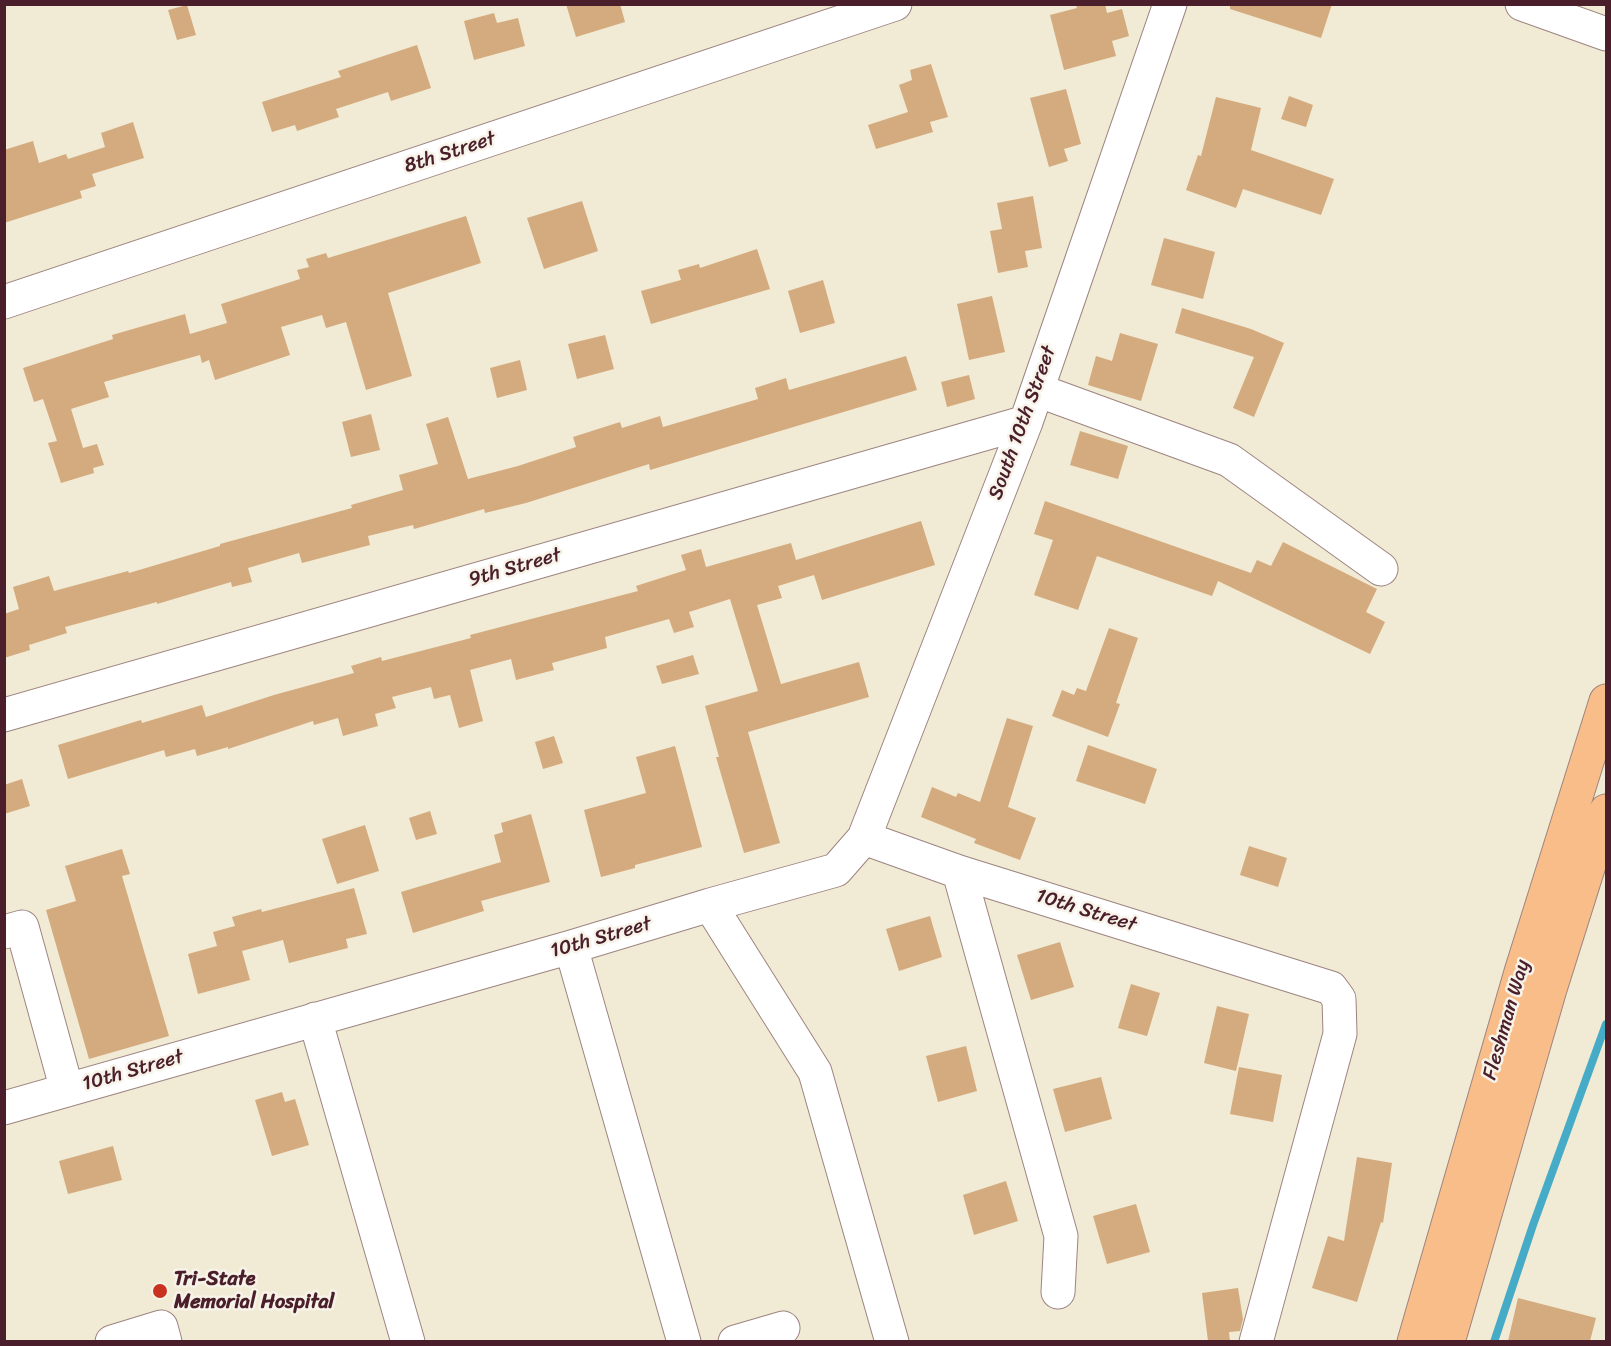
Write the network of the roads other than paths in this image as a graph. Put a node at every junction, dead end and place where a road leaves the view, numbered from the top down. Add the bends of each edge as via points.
1 (895, 4) edge
2 (1170, 4) edge
3 (1522, 4) edge
4 (1606, 34) edge
5 (4, 302) edge
6 (1036, 390) junction
7 (1026, 422) junction
8 (1381, 569) dead end
9 (1606, 700) edge
10 (4, 715) edge
11 (1606, 811) edge
12 (864, 838) junction
13 (959, 872) junction
14 (710, 905) junction
15 (4, 932) edge
16 (571, 947) junction
17 (315, 1019) junction
18 (67, 1090) junction
19 (5, 1106) edge
20 (1058, 1292) dead end
21 (783, 1328) dead end
22 (112, 1341) edge
23 (165, 1341) edge
24 (408, 1341) edge
25 (684, 1341) edge
26 (735, 1341) edge
27 (892, 1341) edge
28 (1256, 1341) edge
29 (1414, 1341) edge
30 (1448, 1341) edge

1 - 5 street, 8th Street
2 - 6 street, South 10th Street
3 - 4 street
6 - 7 street, South 10th Street
6 - 8 street via 1229,460
7 - 10 street, 9th Street
7 - 12 street, South 10th Street
9 - 29 main road, Fleshman Way via 1521,972
11 - 30 main road, Fleshman Way via 1550,988
12 - 13 street, 10th Street
12 - 14 street, 10th Street via 836,870
13 - 20 street via 1061,1236
13 - 28 street, 10th Street via 1331,988 1339,999 1340,1034
14 - 16 street, 10th Street
14 - 27 street via 815,1072
15 - 18 street via 22,927
16 - 17 street, 10th Street
16 - 25 street
17 - 18 street, 10th Street
17 - 24 street
18 - 19 street, 10th Street
21 - 26 street
22 - 23 street via 160,1327

